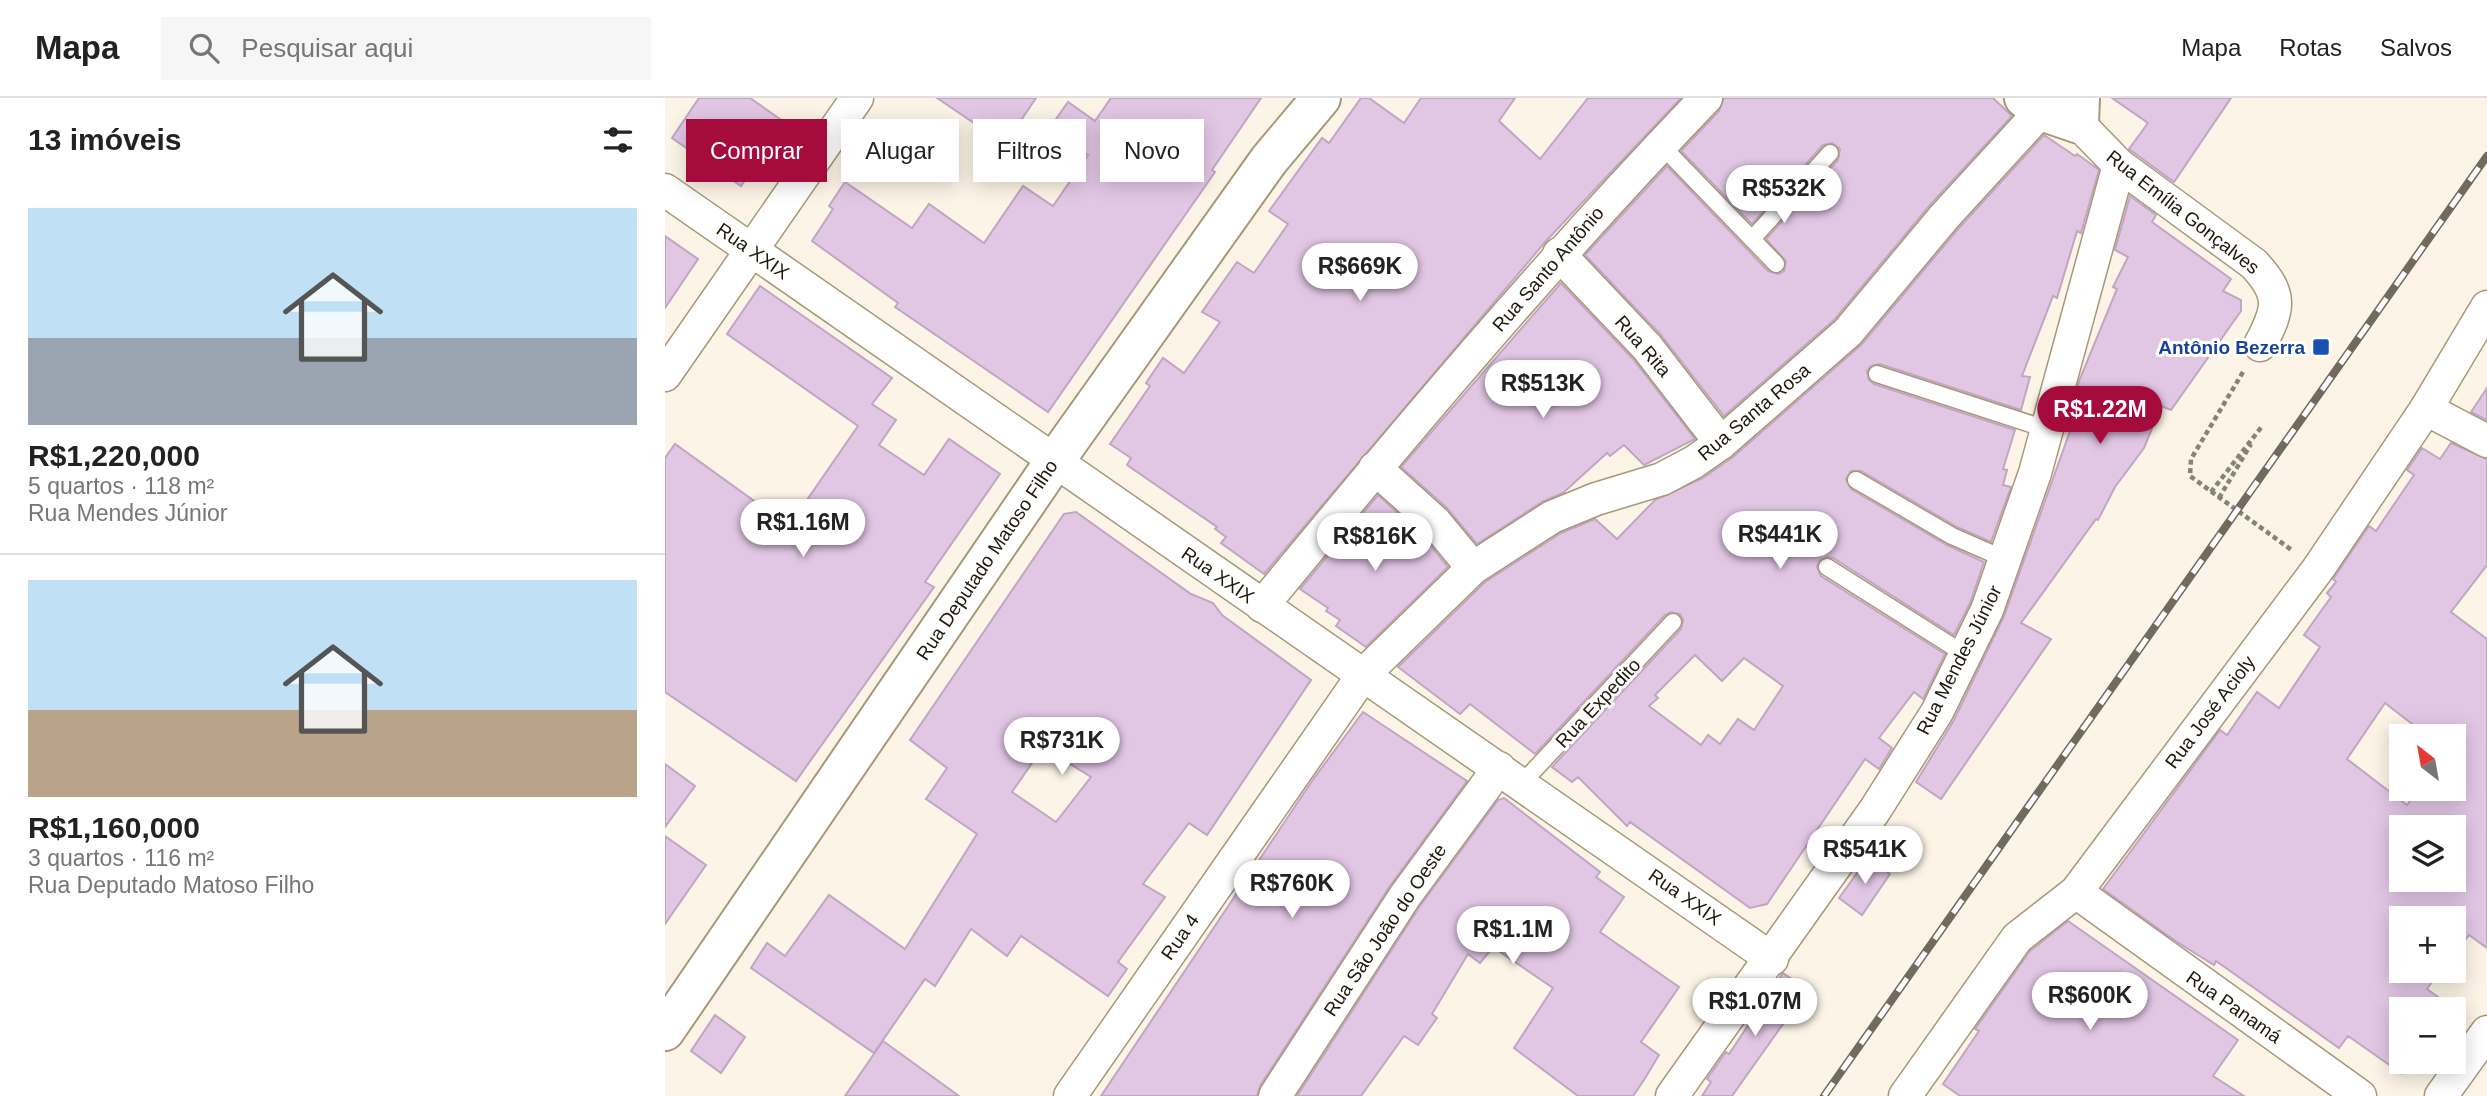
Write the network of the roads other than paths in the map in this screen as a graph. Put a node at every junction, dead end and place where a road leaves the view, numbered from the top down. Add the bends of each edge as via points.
1 (857, 98) edge
2 (1321, 98) edge
3 (1706, 98) edge
4 (2056, 106) edge
5 (1661, 145) junction
6 (1830, 153) dead end
7 (2119, 165) junction
8 (665, 190) edge
9 (1752, 239) junction
10 (751, 250) junction
11 (1559, 254) junction
12 (1776, 264) dead end
13 (2487, 307) edge
14 (2260, 345) road end
15 (1877, 374) dead end
16 (665, 375) edge
17 (2426, 409) junction
18 (2046, 429) junction
19 (2487, 441) edge
20 (1721, 443) junction
21 (1054, 462) junction
22 (1375, 468) junction
23 (1856, 480) dead end
24 (2007, 560) junction
25 (1828, 567) dead end
26 (1473, 568) junction
27 (1262, 606) junction
28 (1673, 622) dead end
29 (1966, 654) junction
30 (1363, 675) junction
31 (1510, 775) junction
32 (2076, 892) junction
33 (1772, 958) junction
34 (665, 1031) edge
35 (2487, 1032) edge
36 (1070, 1096) edge
37 (1275, 1096) edge
38 (1672, 1096) edge
39 (1905, 1096) edge
40 (2360, 1096) edge
41 (2441, 1096) edge

1 - 10 street
2 - 21 street, Rua Deputado Matoso Filho via 1269,160
3 - 5 street, Rua Santo Antônio
4 - 7 street, Rua Emília Gonçalves
4 - 20 street, Rua Santa Rosa via 1944,216 1848,331
5 - 9 lane
5 - 11 street, Rua Santo Antônio
6 - 9 lane
7 - 14 street, Rua Emília Gonçalves via 2268,279 2276,309
7 - 18 street, Rua Mendes Júnior
8 - 10 street, Rua XXIX
9 - 12 lane
10 - 16 street
10 - 21 street, Rua XXIX
11 - 20 street, Rua Rita via 1647,347
11 - 22 street, Rua Santo Antônio
13 - 17 street, Rua José Acioly
15 - 18 lane
17 - 19 street
17 - 32 street, Rua José Acioly via 2318,569
18 - 24 street, Rua Mendes Júnior
20 - 26 street, Rua Santa Rosa via 1662,479 1552,517
21 - 27 street, Rua XXIX
21 - 34 street, Rua Deputado Matoso Filho
22 - 26 street via 1435,522
22 - 27 street, Rua Santo Antônio
23 - 24 lane via 1952,536
24 - 29 street, Rua Mendes Júnior
25 - 29 lane
26 - 30 street, Rua Santa Rosa
27 - 30 street, Rua XXIX
28 - 31 lane, Rua Expedito
29 - 33 street, Rua Mendes Júnior via 1937,712 1875,810
30 - 31 street, Rua XXIX
30 - 36 street, Rua 4
31 - 33 street, Rua XXIX
31 - 37 street, Rua São João do Oeste via 1405,896
32 - 39 street, Rua José Acioly via 2017,938
32 - 40 street, Rua Panamá
33 - 38 street, Rua Mendes Júnior
35 - 41 street

